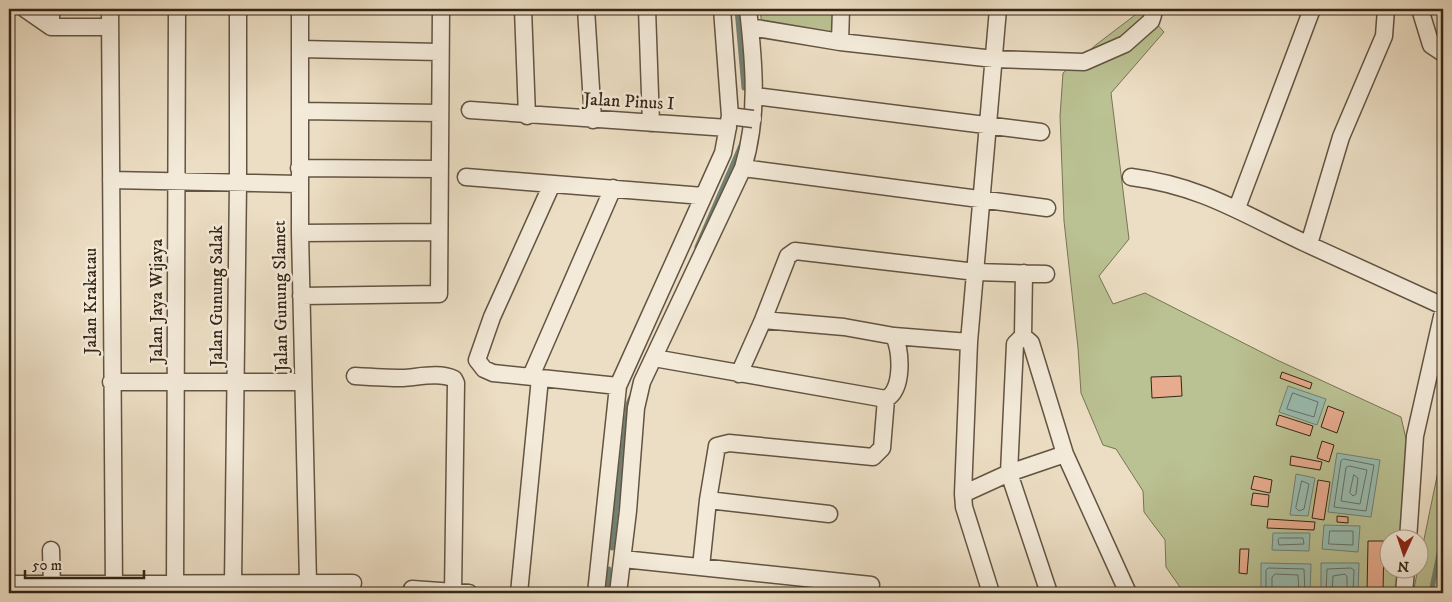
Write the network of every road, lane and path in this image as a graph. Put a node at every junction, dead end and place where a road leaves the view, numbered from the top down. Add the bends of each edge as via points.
1 (25, 9) edge
2 (51, 9) edge
3 (110, 9) edge
4 (177, 9) edge
5 (238, 9) edge
6 (300, 9) edge
7 (441, 9) edge
8 (523, 9) edge
9 (586, 9) edge
10 (647, 9) edge
11 (722, 9) edge
12 (748, 9) edge
13 (841, 9) edge
14 (998, 9) edge
15 (1152, 9) edge
16 (1312, 9) edge
17 (1386, 9) edge
18 (1420, 9) edge
19 (51, 27) junction
20 (110, 27) junction
21 (750, 27) junction
22 (840, 42) junction
23 (300, 49) junction
24 (440, 52) junction
25 (1443, 53) edge
26 (994, 59) junction
27 (754, 96) junction
28 (470, 110) dead end
29 (300, 111) junction
30 (440, 113) junction
31 (527, 116) junction
32 (740, 119) junction
33 (592, 120) junction
34 (651, 123) junction
35 (989, 126) junction
36 (1041, 132) dead end
37 (743, 168) junction
38 (439, 169) junction
39 (299, 176) junction
40 (466, 177) dead end
41 (1132, 177) dead end
42 (111, 180) junction
43 (177, 182) junction
44 (238, 183) junction
45 (552, 184) junction
46 (613, 188) junction
47 (703, 196) junction
48 (981, 201) junction
49 (1047, 208) dead end
50 (1237, 208) junction
51 (439, 232) junction
52 (300, 233) junction
53 (1308, 244) junction
54 (976, 272) junction
55 (1024, 273) junction
56 (1046, 274) dead end
57 (301, 296) junction
58 (1443, 306) edge
59 (1443, 312) edge
60 (763, 320) junction
61 (894, 336) junction
62 (1023, 336) junction
63 (960, 341) junction
64 (654, 358) junction
65 (739, 374) junction
66 (355, 376) dead end
67 (536, 377) junction
68 (111, 382) junction
69 (176, 382) junction
70 (237, 382) junction
71 (302, 382) junction
72 (618, 386) junction
73 (886, 398) junction
74 (1065, 454) junction
75 (1009, 474) junction
76 (963, 494) junction
77 (708, 500) junction
78 (829, 514) dead end
79 (1409, 530) edge
80 (51, 550) dead end
81 (623, 560) junction
82 (701, 567) junction
83 (1405, 580) edge
84 (352, 583) dead end
85 (9, 584) edge
86 (234, 584) junction
87 (308, 584) junction
88 (52, 585) junction
89 (871, 585) dead end
90 (114, 589) edge
91 (175, 589) edge
92 (412, 589) dead end
93 (461, 592) edge
94 (519, 593) edge
95 (596, 593) edge
96 (618, 593) edge
97 (991, 593) edge
98 (1049, 593) edge
99 (1128, 593) edge
100 (1404, 593) edge

1 - 19 street
2 - 19 street
3 - 20 street, Jalan Krakatau
4 - 43 street, Jalan Jaya Wijaya
5 - 44 street, Jalan Gunung Salak
6 - 23 street, Jalan Gunung Slamet
7 - 24 street
8 - 31 street
9 - 33 street
10 - 34 street
11 - 32 street
12 - 21 street
13 - 22 street
14 - 26 street
15 - 26 street via 1151,21 1125,44 1084,62
16 - 50 street
17 - 53 street via 1384,36 1341,137
18 - 25 street via 1431,44
19 - 20 street
20 - 42 street, Jalan Krakatau
21 - 22 street
21 - 27 street
22 - 26 street
23 - 24 street
23 - 29 street, Jalan Gunung Slamet
24 - 30 street
26 - 35 street
27 - 32 street
27 - 35 street
28 - 31 street, Jalan Pinus I
29 - 30 street
29 - 39 street, Jalan Gunung Slamet
30 - 38 street
31 - 33 street, Jalan Pinus I
32 - 34 street, Jalan Pinus I
32 - 37 street via 750,145
32 - 47 street
33 - 34 street, Jalan Pinus I
35 - 36 street
35 - 48 street
37 - 48 street
37 - 64 street
38 - 39 street
38 - 51 street
39 - 44 street
39 - 52 street, Jalan Gunung Slamet
40 - 45 street
41 - 50 street via 1176,185
42 - 43 street
42 - 68 street, Jalan Krakatau
43 - 44 street
43 - 69 street, Jalan Jaya Wijaya
44 - 70 street, Jalan Gunung Salak
45 - 46 street
45 - 67 street via 492,317 477,360 484,369 493,373
46 - 47 street
46 - 67 street
47 - 72 street
48 - 49 street
48 - 54 street
50 - 53 street
51 - 52 street
51 - 57 street via 438,294
52 - 57 street, Jalan Gunung Slamet
53 - 58 street
54 - 55 street
54 - 60 street via 794,251 788,256
54 - 63 street
55 - 56 street
55 - 62 street
57 - 71 street, Jalan Gunung Slamet
59 - 79 street via 1414,436
60 - 61 street via 844,327
60 - 65 street
61 - 63 street
61 - 73 street via 898,344 899,366 893,392
62 - 74 street via 1031,344
62 - 75 street via 1015,344
63 - 76 street
64 - 65 street
64 - 81 street via 642,382 636,408
65 - 73 street
66 - 93 street via 450,376 456,383
67 - 72 street
67 - 94 street
68 - 69 street
68 - 90 street, Jalan Krakatau
69 - 70 street
69 - 91 street, Jalan Jaya Wijaya
70 - 71 street
70 - 86 street, Jalan Gunung Salak
71 - 87 street, Jalan Gunung Slamet
72 - 95 street
73 - 77 street via 882,448 872,457 722,443 717,446
74 - 75 street
74 - 99 street
75 - 76 street
75 - 98 street
76 - 97 street via 964,507
77 - 78 street
77 - 82 street
80 - 88 street
81 - 82 street
81 - 96 street
82 - 89 street
83 - 100 street
84 - 87 street
85 - 88 street
86 - 87 street
86 - 91 street
88 - 90 street
90 - 91 street
92 - 93 street

